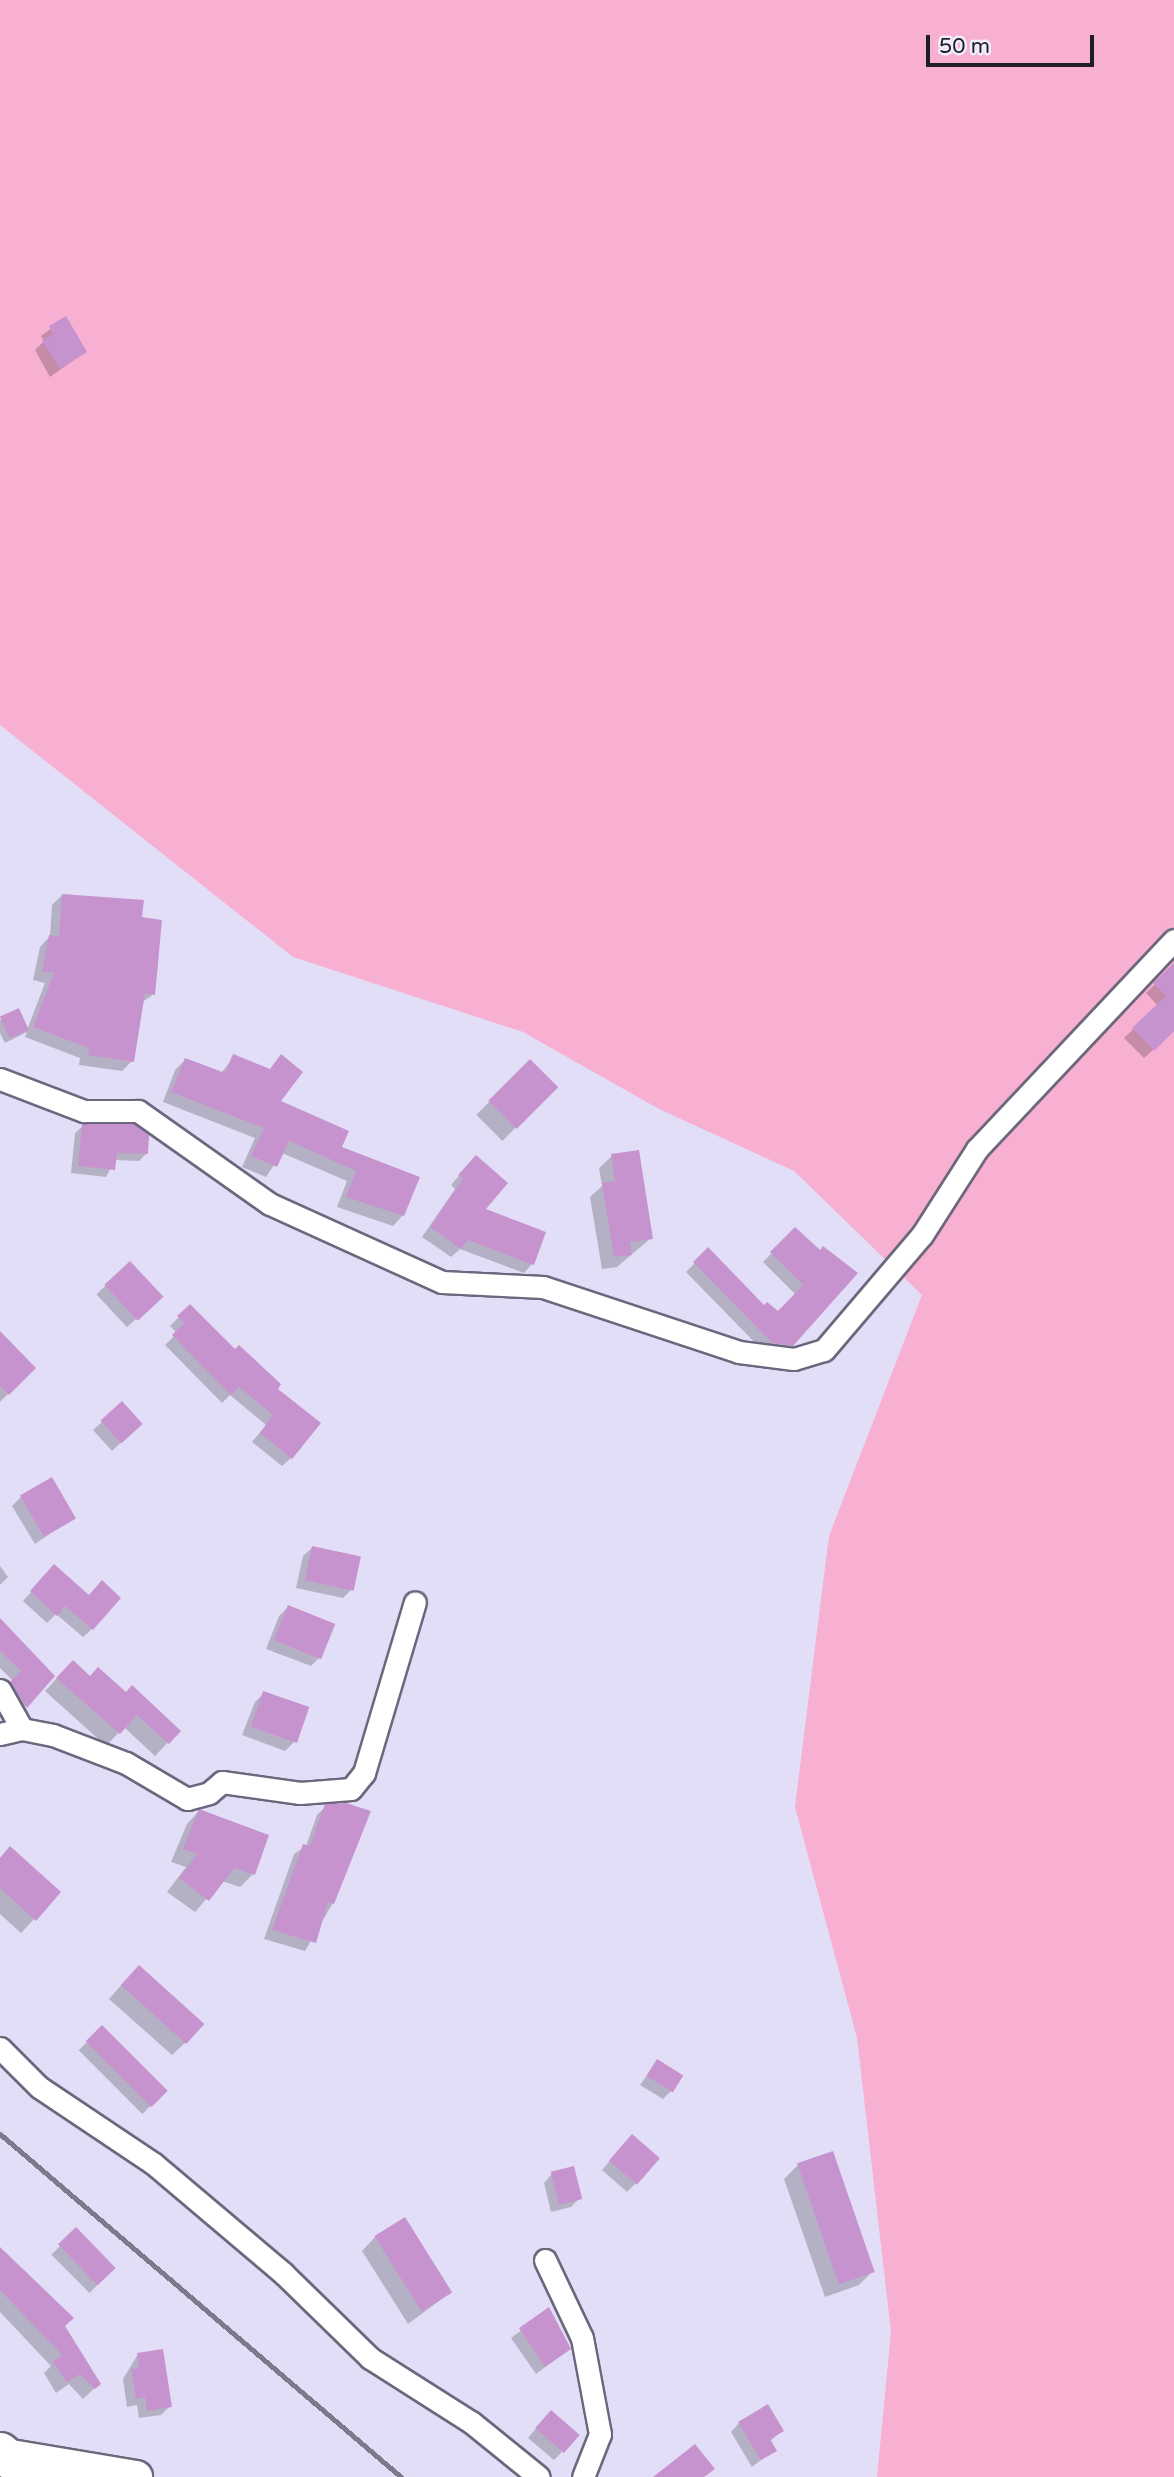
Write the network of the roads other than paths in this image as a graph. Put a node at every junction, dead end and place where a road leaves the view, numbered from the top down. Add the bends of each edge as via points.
1 (1174, 940) edge
2 (0, 1079) edge
3 (415, 1602) dead end
4 (0, 1690) edge
5 (22, 1729) junction
6 (0, 1734) edge
7 (0, 2048) edge
8 (545, 2260) dead end
9 (12, 2461) edge
10 (136, 2477) edge
11 (539, 2477) edge
12 (583, 2477) edge

1 - 2 street via 977,1149 922,1235 824,1350 794,1359 739,1352 543,1287 442,1282 270,1204 138,1111 83,1111
3 - 5 street via 364,1773 351,1788 300,1793 222,1782 209,1793 187,1799 126,1763 53,1735
4 - 5 street
5 - 6 street
7 - 11 street via 39,2087 154,2164 283,2273 370,2358 471,2423
8 - 12 street via 582,2338 600,2434
9 - 10 main road

